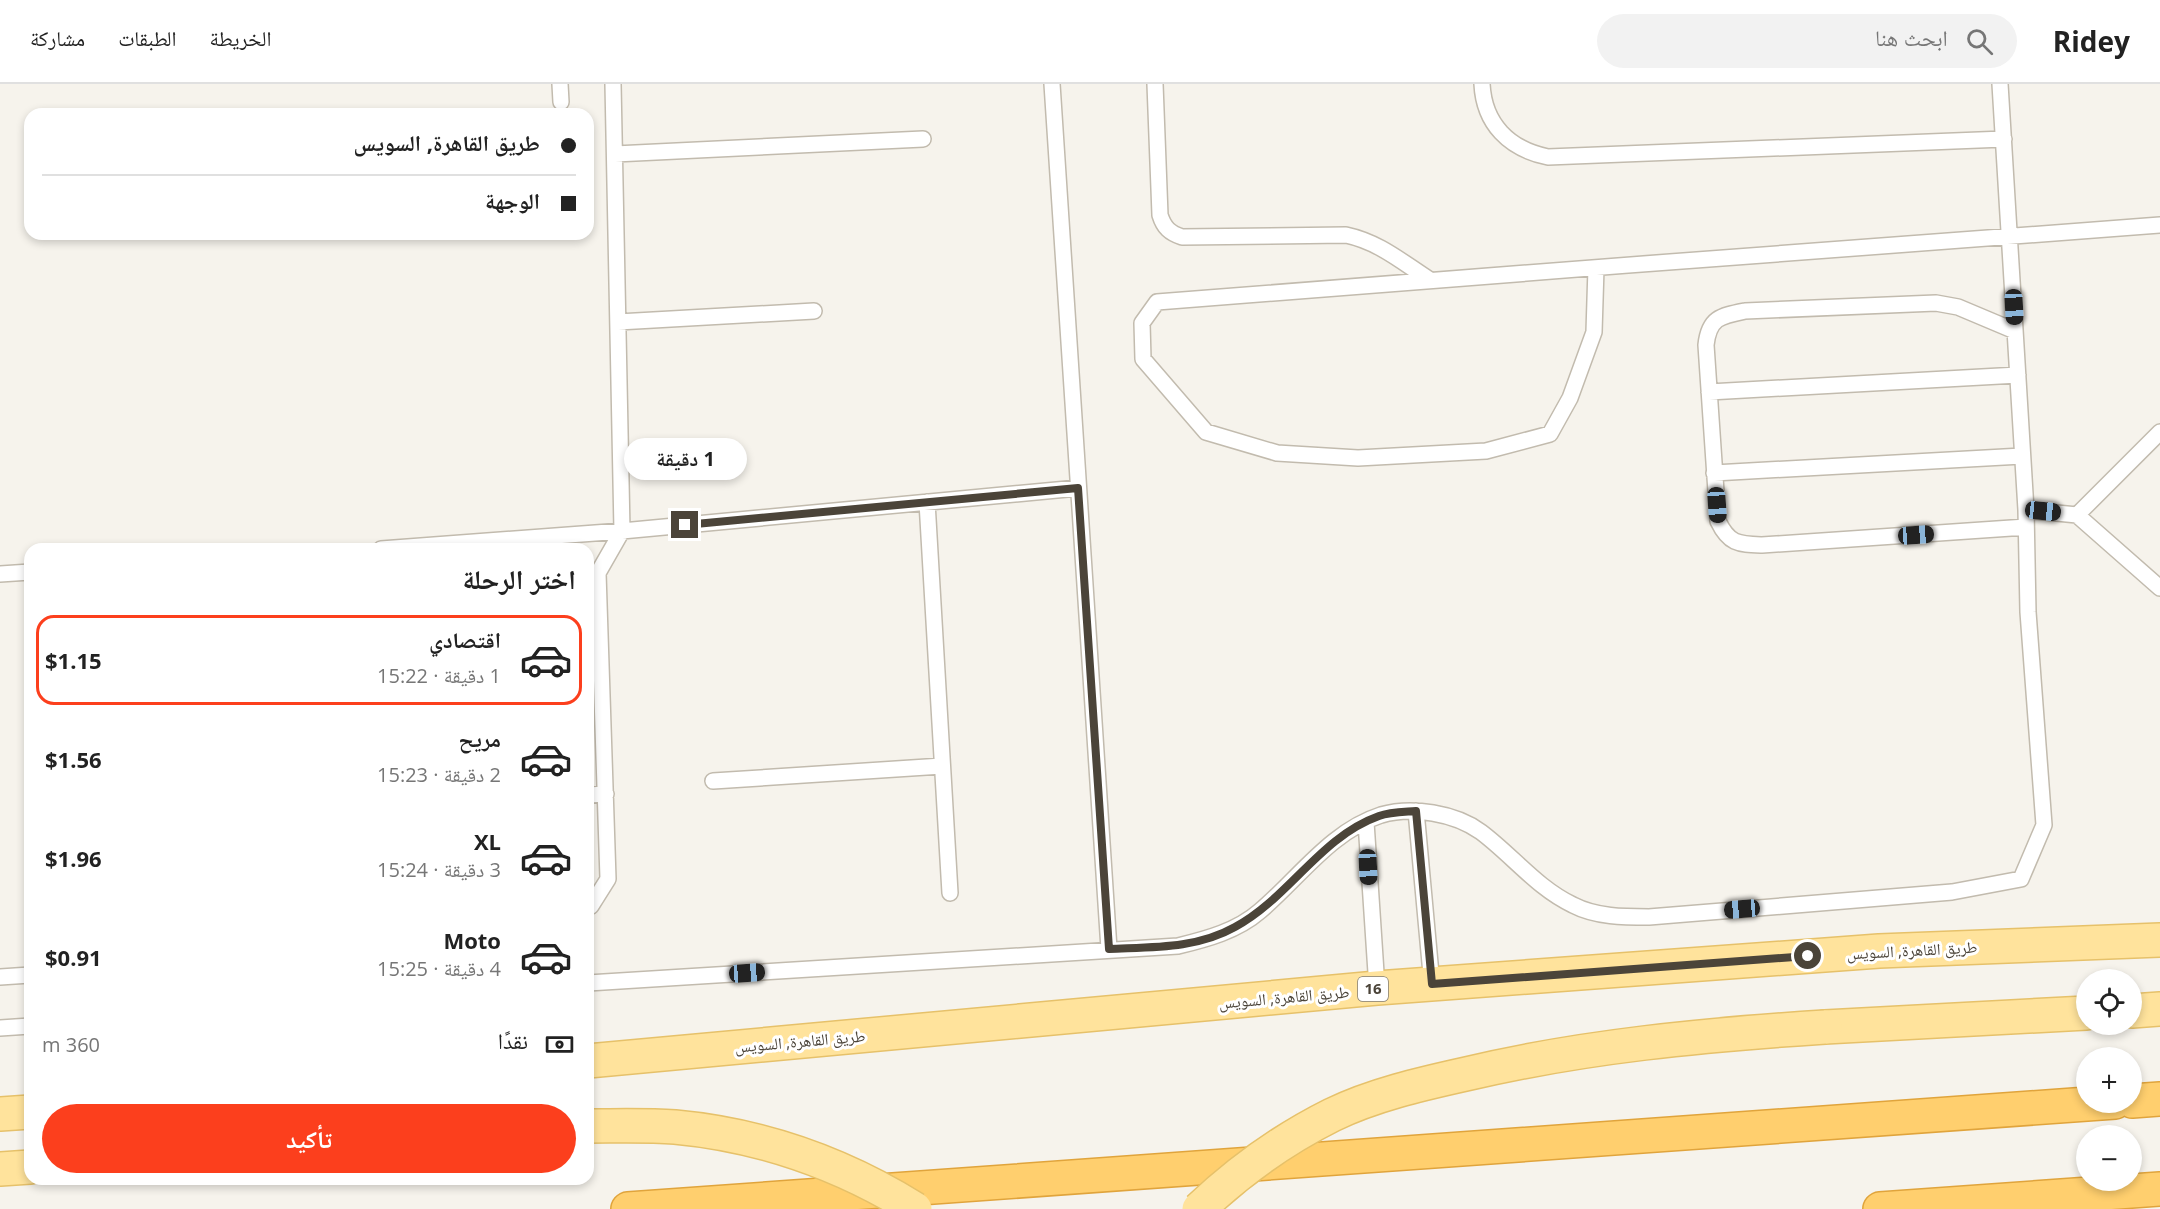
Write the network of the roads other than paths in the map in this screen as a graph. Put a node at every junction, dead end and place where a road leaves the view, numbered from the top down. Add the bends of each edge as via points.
1 (560, 84) edge
2 (613, 84) edge
3 (1052, 84) edge
4 (1155, 84) edge
5 (1482, 84) edge
6 (2001, 84) edge
7 (561, 102) dead end
8 (923, 139) dead end
9 (2004, 139) junction
10 (615, 154) junction
11 (2160, 225) edge
12 (2010, 236) junction
13 (1596, 268) junction
14 (1430, 280) junction
15 (813, 311) dead end
16 (618, 322) junction
17 (2015, 331) junction
18 (2018, 375) junction
19 (1709, 392) junction
20 (2160, 432) edge
21 (2022, 456) junction
22 (1714, 473) junction
23 (1078, 488) junction
24 (927, 502) junction
25 (2026, 510) junction
26 (2077, 514) junction
27 (2026, 527) junction
28 (622, 531) junction
29 (461, 543) edge
30 (24, 572) edge
31 (0, 574) edge
32 (2160, 588) edge
33 (942, 766) junction
34 (713, 781) dead end
35 (606, 794) junction
36 (594, 795) edge
37 (1416, 811) junction
38 (1365, 822) junction
39 (950, 893) dead end
40 (594, 901) edge
41 (2160, 940) edge
42 (1109, 949) junction
43 (24, 975) edge
44 (0, 977) edge
45 (594, 983) edge
46 (1432, 984) junction
47 (1377, 988) junction
48 (2160, 1009) edge
49 (2142, 1010) edge
50 (2076, 1014) edge
51 (24, 1026) edge
52 (0, 1028) edge
53 (594, 1060) edge
54 (2160, 1099) edge
55 (2142, 1100) edge
56 (2076, 1105) edge
57 (24, 1112) edge
58 (0, 1114) edge
59 (594, 1126) edge
60 (24, 1167) edge
61 (0, 1169) edge
62 (2160, 1189) edge
63 (628, 1209) edge
64 (915, 1209) edge
65 (1199, 1209) edge
66 (1880, 1209) edge

1 - 7 lane
2 - 10 lane
3 - 23 lane
4 - 14 lane via 1160,215 1174,235 1346,235 1381,247
5 - 9 lane via 1482,98 1493,124 1524,150 1548,157
6 - 9 lane
8 - 10 lane
9 - 12 lane
10 - 16 lane
11 - 12 lane
12 - 13 lane
12 - 17 lane
13 - 14 lane
13 - 14 lane via 1594,332 1570,398 1550,434 1486,451 1358,458 1277,453 1206,432 1143,359 1142,323 1157,302
15 - 16 lane
16 - 28 lane
17 - 18 lane
17 - 19 lane via 1958,307 1936,303 1744,311 1724,315 1712,323 1707,334
18 - 19 lane
18 - 21 lane
19 - 22 lane
20 - 26 lane
21 - 22 lane
21 - 25 lane
22 - 27 lane via 1718,521 1732,541 1743,544
23 - 24 lane
23 - 42 lane
24 - 28 lane
24 - 33 lane
25 - 26 lane
25 - 27 lane
26 - 32 lane
27 - 37 lane via 2028,612 2044,825 2021,879 1952,892 1624,917 1576,907 1535,880 1480,831 1449,816
28 - 29 lane
28 - 35 lane via 598,573
30 - 31 lane
33 - 34 lane
33 - 39 lane
35 - 36 lane
35 - 40 lane via 608,879
37 - 38 lane via 1382,815
37 - 46 lane
38 - 42 lane via 1351,829 1259,912 1234,928 1178,946
38 - 47 lane
41 - 46 main road, طريق القاهرة, السويس / 16 via 1879,951
42 - 45 lane
43 - 44 lane
46 - 47 main road, طريق القاهرة, السويس / 16
47 - 53 main road, طريق القاهرة, السويس / 16
48 - 49 main road
50 - 65 main road, bridge via 1694,1036 1596,1048 1500,1066 1373,1099 1334,1114 1262,1156
51 - 52 lane
54 - 55 highway
56 - 63 highway
57 - 58 main road
59 - 64 main road, bridge via 673,1127 762,1142 848,1172
60 - 61 main road
62 - 66 highway

